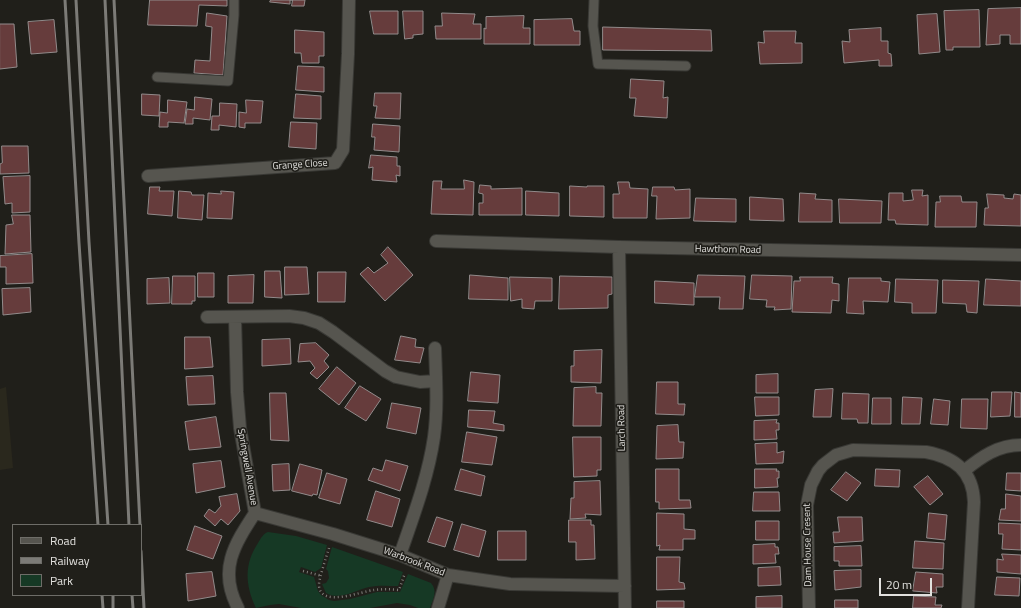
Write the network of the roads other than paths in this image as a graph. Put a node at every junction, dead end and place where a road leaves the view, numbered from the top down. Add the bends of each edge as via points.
1 (234, 0) edge
2 (348, 0) edge
3 (594, 0) edge
4 (686, 66) dead end
5 (157, 77) dead end
6 (148, 176) dead end
7 (436, 241) dead end
8 (619, 247) junction
9 (1021, 255) edge
10 (207, 317) dead end
11 (235, 317) junction
12 (435, 348) dead end
13 (436, 381) junction
14 (1021, 445) edge
15 (964, 471) junction
16 (255, 513) junction
17 (405, 558) junction
18 (448, 575) junction
19 (625, 586) junction
20 (238, 608) edge
21 (438, 608) edge
22 (625, 608) edge
23 (809, 608) edge
24 (968, 608) edge

1 - 5 lane via 228,81
2 - 6 street, Grange Close via 343,150 336,163
3 - 4 lane via 593,26 598,64
7 - 8 street, Hawthorn Road
8 - 9 street, Hawthorn Road
8 - 19 street, Larch Road
10 - 11 street
11 - 13 street via 304,318 328,329 396,377 420,382
11 - 16 street, Springwell Avenue via 236,392
12 - 13 street
13 - 17 street via 436,413 430,458
14 - 15 street via 992,452
15 - 23 street, Dam House Cresent via 952,460 935,453 862,449 836,455 823,465 811,485 807,505
15 - 24 street, Dam House Cresent via 972,485 974,502
16 - 17 street, Warbrook Road via 333,534
16 - 20 street, Springwell Avenue via 232,551 229,565 230,584
17 - 18 street, Warbrook Road
18 - 19 street, Warbrook Road via 510,584
18 - 21 street
19 - 22 street, Larch Road

